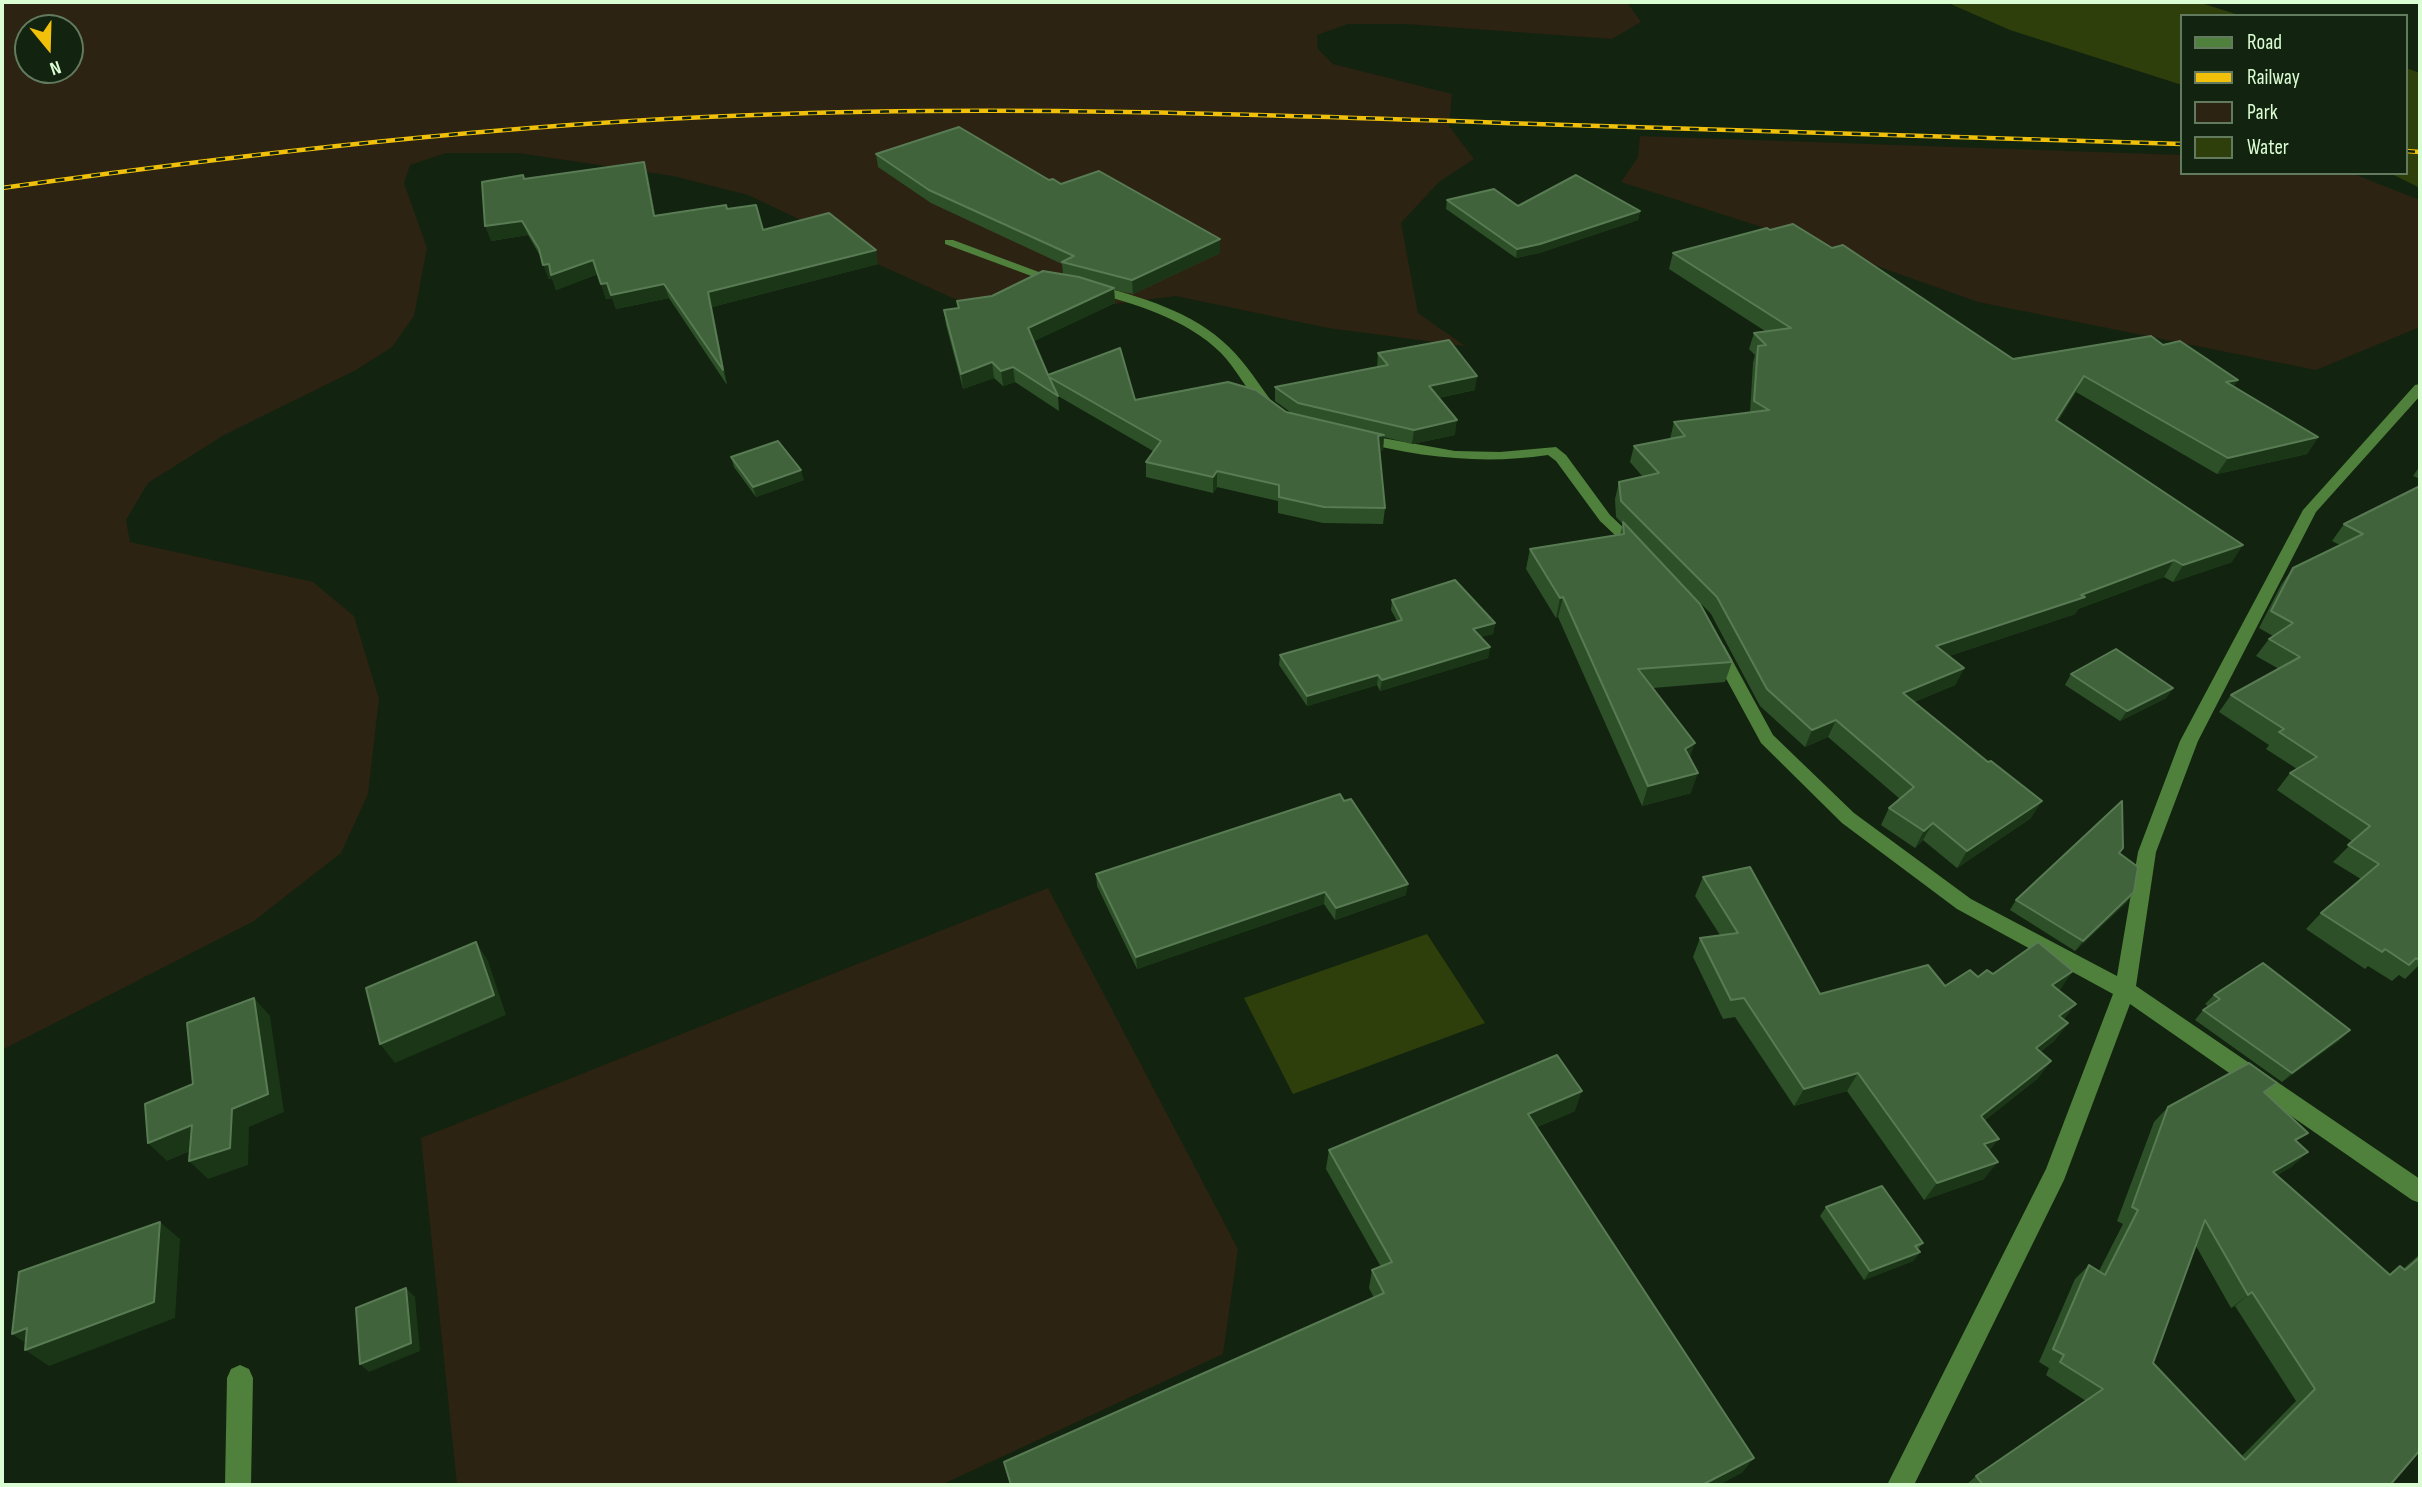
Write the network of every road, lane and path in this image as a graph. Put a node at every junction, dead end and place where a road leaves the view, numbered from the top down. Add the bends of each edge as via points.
1 (949, 242) dead end
2 (2420, 388) edge
3 (1283, 418) edge
4 (1344, 434) edge
5 (1653, 565) edge
6 (1708, 630) edge
7 (2125, 990) junction
8 (2420, 1192) edge
9 (240, 1378) dead end
10 (238, 1485) edge
11 (1900, 1485) edge

1 - 3 street via 1045,279 1157,309 1223,348 1266,405
2 - 7 street via 2310,510 2189,741 2147,852
4 - 5 street via 1455,457 1515,457 1551,450 1605,518
6 - 7 street via 1767,739 1847,818 1964,904
7 - 8 street
7 - 11 street via 2056,1173
9 - 10 street

